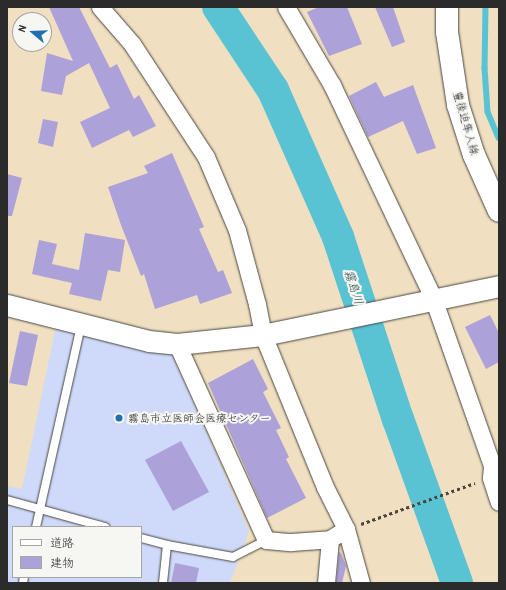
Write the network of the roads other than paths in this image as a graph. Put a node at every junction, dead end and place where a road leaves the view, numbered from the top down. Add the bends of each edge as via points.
1 (100, 7) edge
2 (286, 7) edge
3 (447, 7) edge
4 (499, 211) edge
5 (499, 286) edge
6 (433, 298) junction
7 (7, 305) edge
8 (81, 322) junction
9 (263, 335) junction
10 (177, 344) junction
11 (494, 469) edge
12 (7, 500) edge
13 (499, 502) edge
14 (41, 508) junction
15 (36, 526) edge
16 (102, 526) edge
17 (346, 529) junction
18 (142, 538) edge
19 (330, 539) junction
20 (266, 540) junction
21 (167, 545) junction
22 (163, 583) edge
23 (326, 583) edge
24 (362, 583) edge

1 - 9 street via 132,44 206,156 237,230
2 - 6 street via 332,85
3 - 4 main road, 豊後迫隼人線 via 447,32 458,105 474,155
5 - 6 street
6 - 9 street
6 - 11 street
7 - 8 street
8 - 10 street via 149,341
8 - 14 lane
9 - 10 street
9 - 17 street via 325,487
10 - 20 street
11 - 13 street
12 - 14 lane
14 - 15 lane
14 - 16 lane
17 - 19 street
17 - 24 street
18 - 21 lane
19 - 20 street via 291,542
19 - 23 street
20 - 21 lane via 233,557
21 - 22 lane

